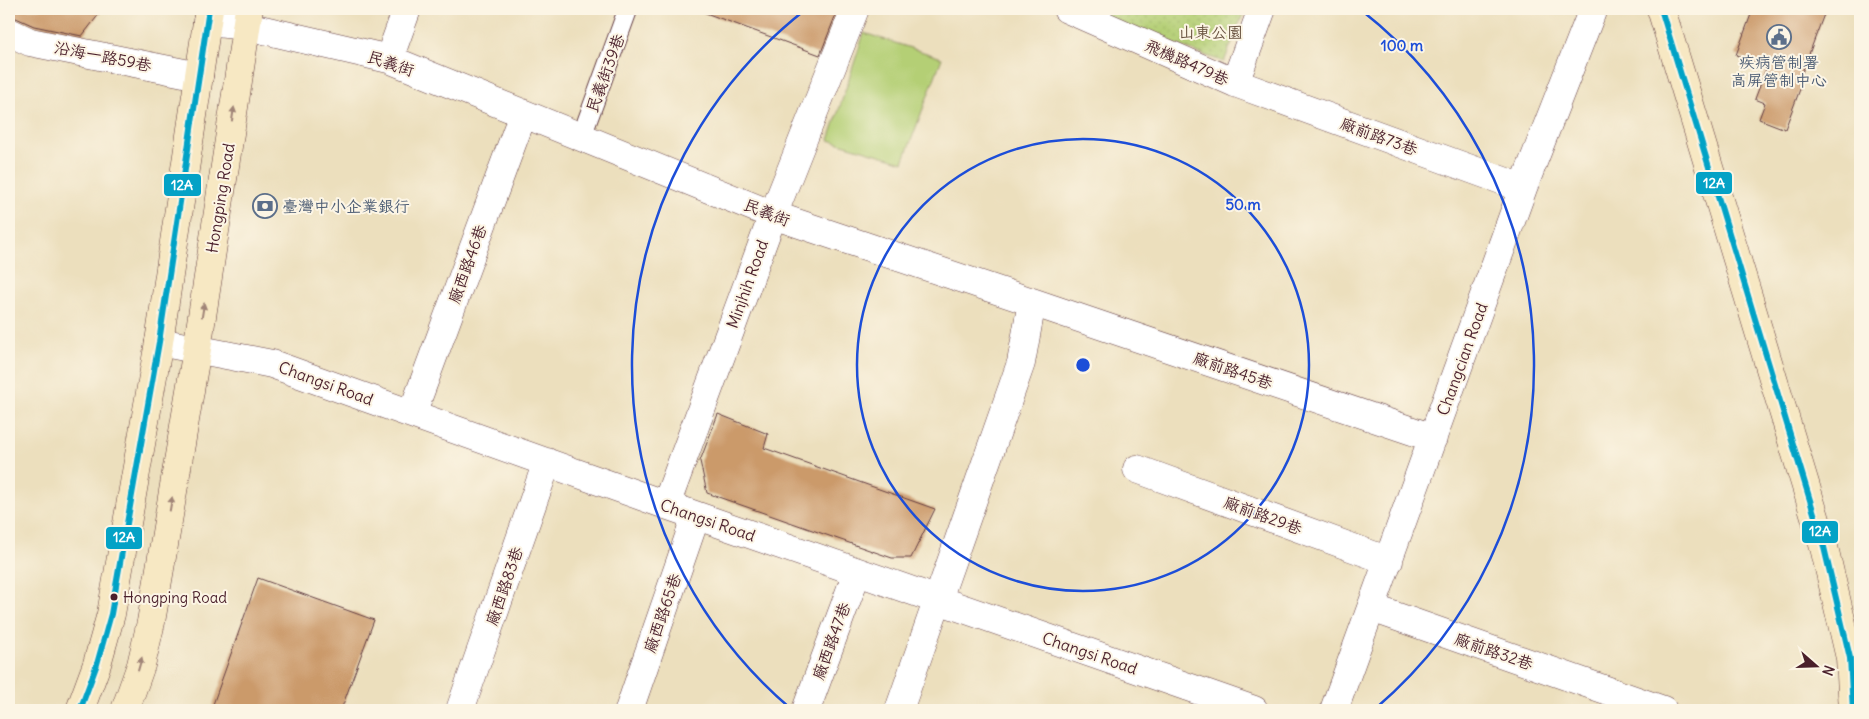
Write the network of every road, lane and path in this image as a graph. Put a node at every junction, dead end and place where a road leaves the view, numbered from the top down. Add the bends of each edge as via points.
1 (407, 9) edge
2 (628, 9) edge
3 (855, 9) edge
4 (1067, 9) edge
5 (1262, 9) edge
6 (1593, 9) edge
7 (1662, 9) edge
8 (208, 16) edge
9 (248, 18) edge
10 (9, 32) edge
11 (389, 60) junction
12 (199, 76) junction
13 (1235, 83) junction
14 (522, 114) junction
15 (581, 138) junction
16 (1524, 188) junction
17 (773, 215) junction
18 (1032, 302) junction
19 (159, 342) junction
20 (197, 349) junction
21 (412, 414) junction
22 (1433, 438) junction
23 (547, 462) junction
24 (1137, 469) dead end
25 (666, 505) junction
26 (696, 516) junction
27 (1389, 561) junction
28 (857, 572) junction
29 (938, 600) junction
30 (1372, 608) junction
31 (1614, 702) edge
32 (1855, 706) edge
33 (80, 710) edge
34 (125, 710) edge
35 (460, 710) edge
36 (629, 710) edge
37 (806, 710) edge
38 (899, 710) edge
39 (1254, 710) edge
40 (1334, 710) edge
41 (1664, 710) edge

1 - 11 street
2 - 15 lane, 民義街39巷
3 - 17 street, Minjhih Road
4 - 13 street, 飛機路479巷
5 - 13 street, 飛機路479巷
6 - 16 street, Changcian Road
7 - 32 street via 1823,543 1850,658
8 - 9 street, 民義街
8 - 12 street
9 - 11 street, 民義街
20 -> 9 street, Hongping Road
10 - 12 street, 沿海一路59巷 via 30,42
11 - 14 street, 民義街
12 - 19 street
13 - 16 street, 廠前路73巷
14 - 15 street, 民義街
14 - 21 street, 廠西路46巷
15 - 17 street, 民義街
16 - 22 street, Changcian Road
17 - 18 street, 民義街
17 - 25 street, Minjhih Road
18 - 22 street, 廠前路45巷
18 - 29 street via 1022,363
19 - 20 street, Changsi Road
19 - 33 street via 111,614
20 - 21 street, Changsi Road via 272,364
34 -> 20 street, Hongping Road via 151,622
21 - 23 street, Changsi Road
22 - 27 street, Changcian Road
23 - 25 street, Changsi Road
23 - 35 street, 廠西路83巷
24 - 27 street, 廠前路29巷
25 - 26 street, Changsi Road
26 - 28 street, Changsi Road
26 - 36 street, 廠西路65巷
27 - 30 street, Changcian Road
28 - 29 street, Changsi Road
28 - 37 street, 廠西路47巷
29 - 38 street
29 - 39 street, Changsi Road
30 - 31 street, 廠前路32巷
30 - 40 street, Changcian Road
31 - 41 street, 廠前路32巷

